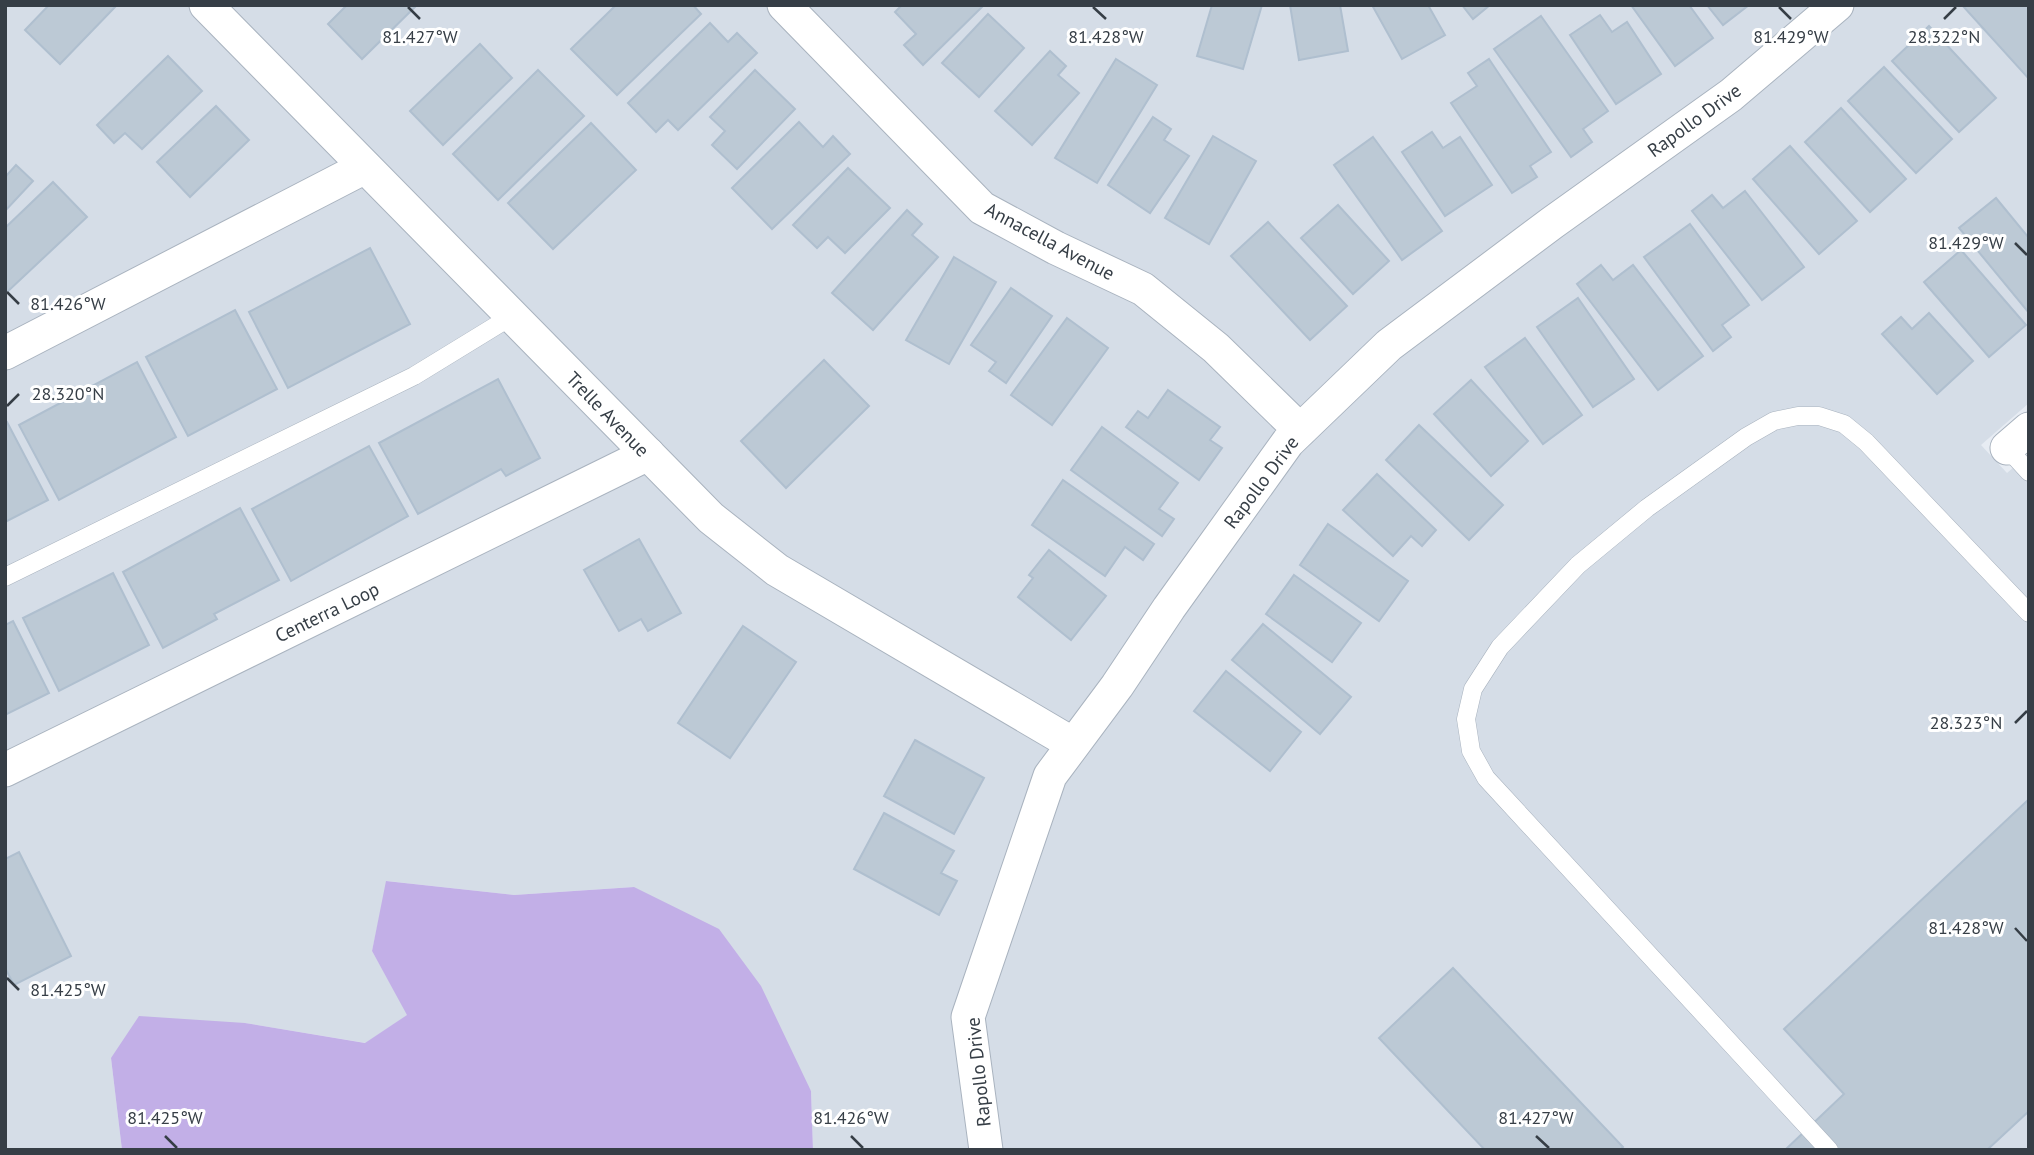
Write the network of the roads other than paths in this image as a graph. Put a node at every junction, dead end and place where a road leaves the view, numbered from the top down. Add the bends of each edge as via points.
1 (206, 5) edge
2 (783, 5) edge
3 (1835, 6) edge
4 (365, 167) junction
5 (512, 316) junction
6 (5, 353) edge
7 (1300, 430) junction
8 (2018, 438) edge
9 (648, 454) junction
10 (2029, 472) edge
11 (5, 577) edge
12 (2029, 613) edge
13 (1073, 744) junction
14 (5, 770) edge
15 (986, 1150) edge
16 (1829, 1150) edge

1 - 4 street, Trelle Avenue
2 - 7 street, Annacella Avenue via 982,208 1143,289 1216,348
3 - 7 street, Rapollo Drive via 1731,95 1389,345
4 - 5 street, Trelle Avenue
4 - 6 street
5 - 9 street, Trelle Avenue
5 - 11 lane via 414,376
7 - 13 street, Rapollo Drive
8 - 10 lane
9 - 13 street, Trelle Avenue via 711,519 777,570
9 - 14 street, Centerra Loop
12 - 16 lane via 1867,442 1844,424 1819,416 1798,416 1774,421 1746,437 1647,508 1578,565 1500,647 1473,689 1466,719 1471,751 1486,778
13 - 15 street, Rapollo Drive via 1050,776 968,1017

